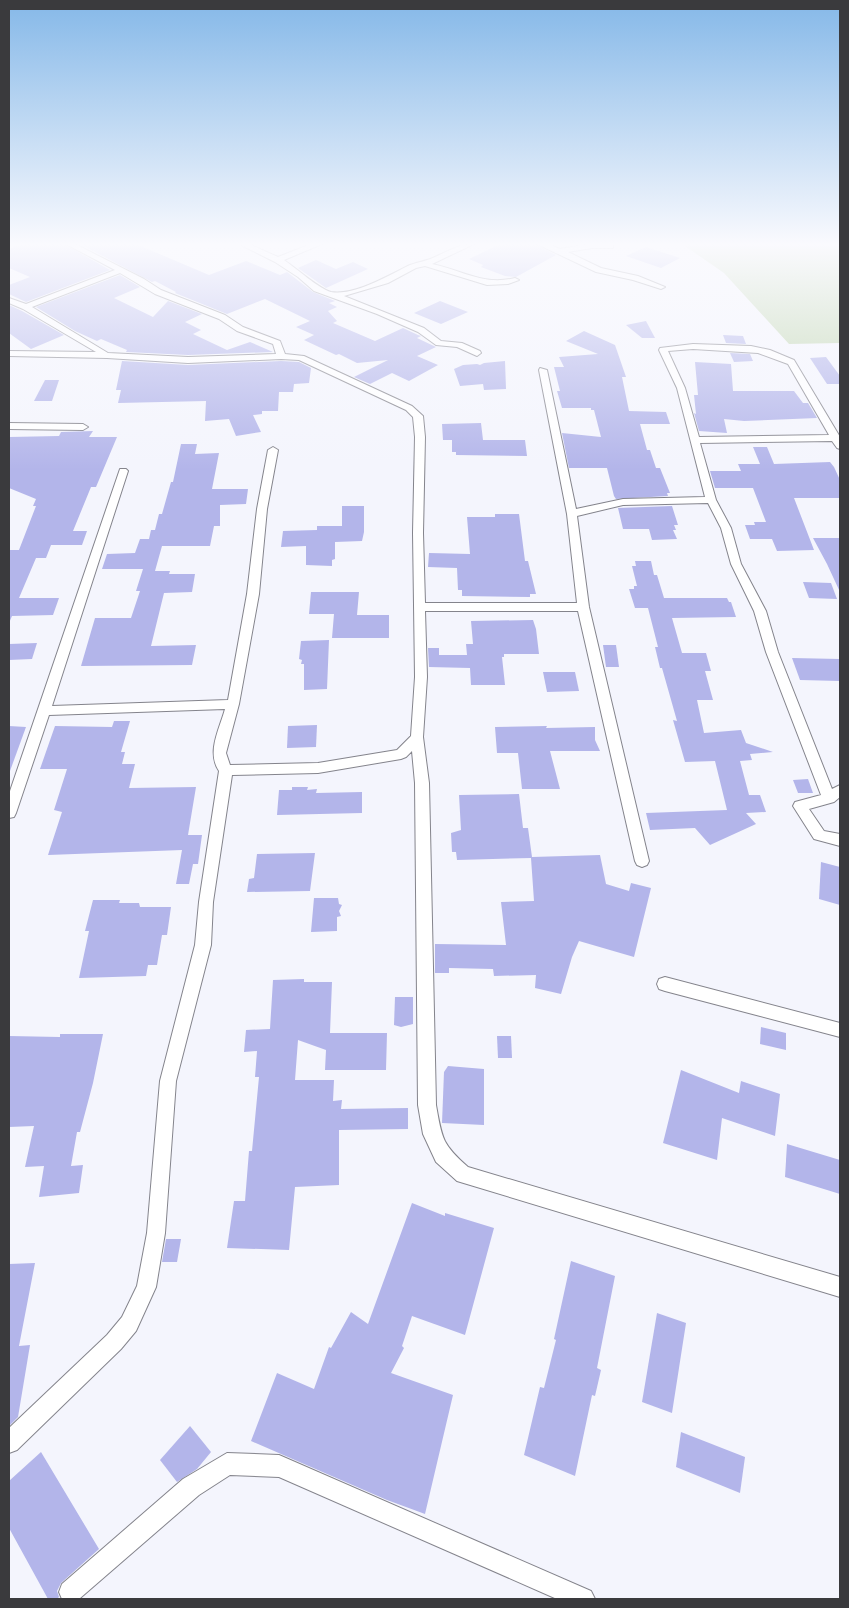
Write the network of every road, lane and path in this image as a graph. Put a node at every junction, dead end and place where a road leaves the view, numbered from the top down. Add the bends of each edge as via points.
1 (46, 319) edge
2 (225, 319) edge
3 (396, 319) edge
4 (477, 353) dead end
5 (9, 354) edge
6 (106, 355) junction
7 (281, 356) junction
8 (543, 370) dead end
9 (9, 426) edge
10 (83, 427) dead end
11 (694, 440) junction
12 (838, 442) edge
13 (273, 450) dead end
14 (123, 471) dead end
15 (712, 500) junction
16 (572, 514) junction
17 (421, 607) junction
18 (583, 607) junction
19 (233, 704) junction
20 (44, 711) junction
21 (417, 737) junction
22 (400, 754) junction
23 (420, 767) junction
24 (226, 770) junction
25 (15, 776) edge
26 (835, 794) edge
27 (9, 813) edge
28 (840, 840) edge
29 (642, 861) dead end
30 (665, 984) dead end
31 (840, 1030) edge
32 (840, 1287) edge
33 (9, 1442) edge
34 (70, 1592) dead end
35 (583, 1599) edge

1 - 6 street
2 - 7 street via 240,329 277,343
3 - 4 street via 421,330 439,343 458,345
5 - 6 street
6 - 7 street via 188,360
7 - 17 street via 301,358 409,408 418,416
8 - 16 street
9 - 10 street
11 - 12 street
11 - 12 street via 681,388 663,350 666,348 756,349 791,362
11 - 15 street
13 - 19 street via 262,509 254,594
14 - 20 street
15 - 16 street via 623,502
15 - 26 street via 726,528 736,564 760,610 772,652
16 - 18 street
17 - 18 street
17 - 21 street via 422,677
18 - 29 street
19 - 20 street
19 - 24 street via 219,753
20 - 25 street
21 - 22 street
21 - 23 street
22 - 23 street
22 - 24 street via 318,768
23 - 32 street via 427,1105 432,1134 442,1156 463,1174
24 - 33 street via 206,902 203,945 168,1081 156,1233 146,1287 128,1324 114,1342
25 - 27 street
26 - 28 street via 800,806 819,835
30 - 31 street
34 - 35 street via 191,1487 227,1464 279,1466

